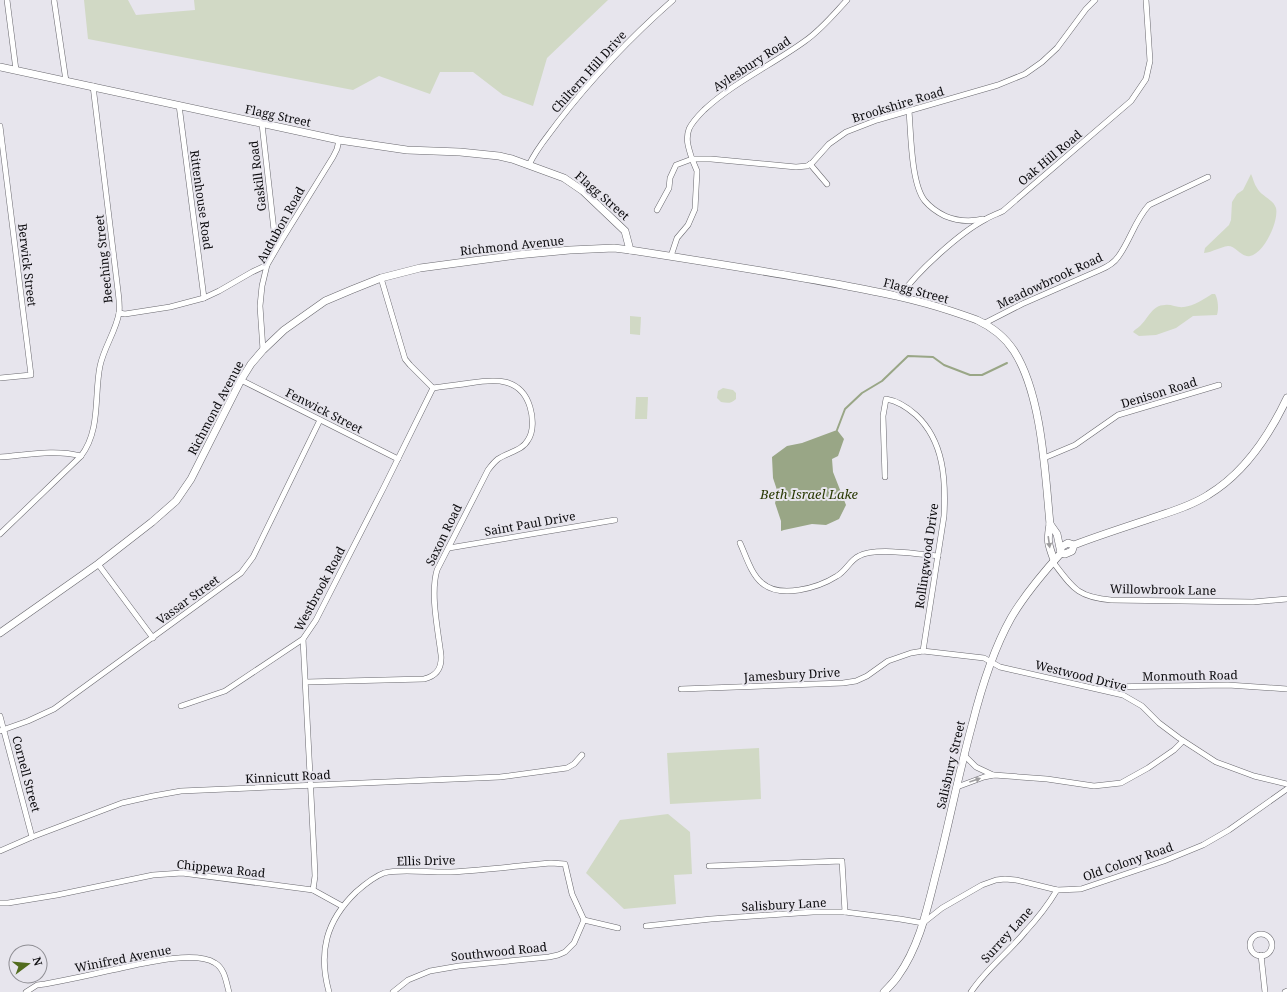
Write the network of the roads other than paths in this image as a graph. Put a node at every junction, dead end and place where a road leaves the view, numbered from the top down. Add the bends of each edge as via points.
1 (7, 0) edge
2 (54, 0) edge
3 (673, 0) edge
4 (847, 0) edge
5 (1095, 0) edge
6 (1146, 0) edge
7 (0, 67) edge
8 (16, 70) junction
9 (66, 81) junction
10 (93, 86) junction
11 (179, 105) junction
12 (909, 111) junction
13 (262, 124) junction
14 (0, 126) edge
15 (339, 140) junction
16 (692, 159) junction
17 (810, 164) junction
18 (529, 165) junction
19 (1208, 177) dead end
20 (827, 184) dead end
21 (657, 210) dead end
22 (986, 218) junction
23 (276, 249) junction
24 (630, 250) junction
25 (671, 256) junction
26 (268, 266) junction
27 (382, 278) junction
28 (900, 296) junction
29 (204, 298) junction
30 (119, 312) junction
31 (983, 324) junction
32 (263, 350) junction
33 (0, 378) edge
34 (241, 380) junction
35 (1219, 385) dead end
36 (433, 388) junction
37 (1287, 398) edge
38 (320, 420) junction
39 (81, 456) junction
40 (0, 457) edge
41 (1044, 458) junction
42 (398, 459) junction
43 (885, 477) dead end
44 (615, 520) dead end
45 (1050, 524) junction
46 (0, 534) edge
47 (740, 543) dead end
48 (449, 548) junction
49 (1061, 553) junction
50 (938, 556) junction
51 (1053, 561) junction
52 (98, 564) junction
53 (1287, 599) edge
54 (0, 633) edge
55 (153, 638) junction
56 (303, 639) junction
57 (923, 651) junction
58 (992, 663) junction
59 (306, 682) junction
60 (1092, 687) junction
61 (1287, 688) edge
62 (681, 689) dead end
63 (181, 706) dead end
64 (0, 716) edge
65 (2, 730) edge
66 (1183, 742) junction
67 (582, 755) dead end
68 (964, 755) junction
69 (994, 775) junction
70 (1287, 784) edge
71 (311, 786) junction
72 (957, 787) junction
73 (1287, 789) edge
74 (32, 837) junction
75 (0, 851) edge
76 (709, 866) dead end
77 (313, 890) junction
78 (1057, 890) junction
79 (0, 903) edge
80 (342, 906) junction
81 (845, 912) junction
82 (584, 920) junction
83 (923, 923) junction
84 (646, 926) dead end
85 (618, 928) dead end
86 (1261, 955) junction
87 (26, 992) edge
88 (229, 992) edge
89 (329, 992) edge
90 (393, 992) edge
91 (884, 992) edge
92 (971, 992) edge
93 (1265, 992) edge

1 - 8 street
2 - 9 street
3 - 18 street, Chiltern Hill Drive via 618,53 570,108 538,148
4 - 16 street, Aylesbury Road via 806,40 733,87 698,116 687,135
5 - 12 street, Brookshire Road via 1057,48 1033,69 998,85
6 - 22 street, Oak Hill Road via 1150,61 1146,79 1131,102 1003,211
7 - 8 street, Flagg Street
8 - 9 street, Flagg Street
9 - 10 street, Flagg Street
10 - 11 street, Flagg Street
10 - 30 street, Beeching Street
11 - 13 street, Flagg Street
11 - 29 street, Rittenhouse Road
12 - 17 street, Brookshire Road via 846,132 829,144
12 - 22 street via 915,170 919,190 925,201 936,211 954,220
13 - 15 street, Flagg Street
13 - 23 street, Gaskill Road
14 - 33 street, Berwick Street via 31,375
15 - 18 street, Flagg Street via 407,150 499,156
15 - 23 street, Audubon Road via 333,157
16 - 17 street via 796,167
16 - 21 street via 676,165 669,188
16 - 25 street via 697,171 695,209 688,225 677,238
17 - 20 street
18 - 24 street, Flagg Street via 564,178 583,191 625,231
19 - 31 street, Meadowbrook Road via 1149,205 1118,258 1111,264
22 - 28 street, Oak Hill Road via 933,260 908,284
23 - 26 street, Audubon Road
24 - 25 street, Flagg Street
24 - 27 street, Richmond Avenue via 594,248 517,255 420,268
25 - 28 street, Flagg Street via 752,268
26 - 29 street
26 - 32 street, Audubon Road via 260,306
27 - 32 street, Richmond Avenue via 325,301 284,330
27 - 36 street via 405,359
28 - 31 street, Flagg Street via 936,306
29 - 30 street via 170,307 125,314
30 - 39 street, Beeching Street via 100,367 93,433
31 - 41 street, Flagg Street via 1006,340 1021,363 1036,410
32 - 34 street, Richmond Avenue
34 - 38 street, Fenwick Street
34 - 52 street, Richmond Avenue via 191,479 176,501
35 - 41 street, Denison Road via 1118,416 1075,445
36 - 42 street, Westbrook Road
36 - 48 street, Saxon Road via 489,380 508,382 518,388 526,398 532,422 530,436 525,444 498,459 488,470
37 - 49 street, Salisbury Street via 1254,453 1238,472 1218,489 1172,512 1074,545 1068,543 1061,547
38 - 42 street, Fenwick Street
38 - 55 street, Vassar Street via 250,563 234,578
39 - 40 street via 56,452
39 - 46 street, Beeching Street
41 - 45 street, Flagg Street
42 - 56 street, Westbrook Road via 316,620
43 - 50 street, Rollingwood Drive via 883,416 886,399 900,403 912,411 931,433 938,446 945,495
44 - 48 street, Saint Paul Drive
45 - 49 street, Flagg Street via 1057,534
45 -> 51 street, Flagg Street via 1048,545
47 - 50 street via 758,579 766,586 783,590 803,589 823,583 844,571 859,555 871,552
48 - 59 street, Saxon Road via 437,570 434,582 442,660 436,674 419,679
49 - 51 street, Salisbury Street
50 - 57 street, Rollingwood Drive
51 - 53 street, Willowbrook Lane via 1075,590 1098,599 1245,602
51 - 58 street, Salisbury Street via 1012,617
52 - 54 street, Richmond Avenue
52 - 55 street
55 - 65 street, Vassar Street via 54,709
56 - 59 street, Westbrook Road
56 - 63 street via 225,691
57 - 58 street, Jamesbury Drive via 984,658
57 - 62 street, Jamesbury Drive via 888,661 856,681
58 - 60 street, Westwood Drive via 1000,667
58 - 68 street, Salisbury Street
59 - 71 street, Westbrook Road
60 - 61 street, Monmouth Road via 1228,685
60 - 66 street, Westwood Drive via 1123,695 1136,702
64 - 65 street, Cornell Street
65 - 74 street, Cornell Street
66 - 69 street via 1148,768 1121,782 1108,785 1094,786
66 - 70 street, Westwood Drive via 1224,766
67 - 71 street, Kinnicutt Road via 567,768 507,776
68 - 69 street via 976,767
68 - 72 street, Salisbury Street
72 -> 69 street
71 - 74 street, Kinnicutt Road via 181,791 152,796 115,806
71 - 77 street, Westbrook Road via 315,876
72 - 83 street, Salisbury Street
73 - 78 street, Old Colony Road via 1229,830 1193,849 1081,889
74 - 75 street, Kinnicutt Road
76 - 81 street via 842,861
77 - 79 street, Chippewa Road via 176,873
77 - 80 street, Chippewa Road
78 - 83 street, Old Colony Road via 1016,880 996,880 982,885 942,908
78 - 92 street, Surrey Lane via 1025,932
80 - 82 street, Ellis Drive via 375,877 390,872 450,872 551,863 565,864 572,894
80 - 89 street, Ellis Drive via 325,944 324,969
81 - 83 street, Salisbury Lane
81 - 84 street, Salisbury Lane via 711,919
82 - 85 street
82 - 90 street, Southwood Road via 574,943 558,955 436,970 408,980
83 - 91 street, Salisbury Street via 915,947 898,977
86 - 86 street via 1268,953 1272,944 1267,936 1261,934 1254,936 1250,945 1253,951
86 - 93 street
87 - 88 street, Winifred Avenue via 38,985 164,960 190,958 210,960 220,967

